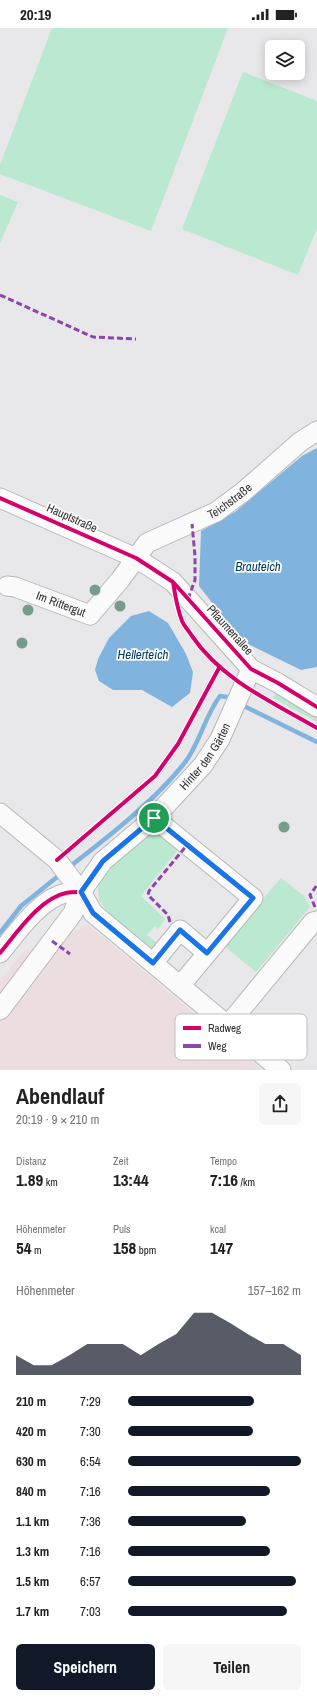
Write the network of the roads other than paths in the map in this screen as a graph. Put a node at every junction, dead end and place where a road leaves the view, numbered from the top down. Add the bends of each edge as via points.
1 (317, 431) edge
2 (0, 498) edge
3 (136, 558) junction
4 (7, 586) dead end
5 (251, 669) junction
6 (317, 707) edge
7 (0, 813) edge
8 (154, 818) junction
9 (81, 892) junction
10 (317, 921) edge
11 (0, 953) edge
12 (207, 953) junction
13 (153, 963) junction
14 (180, 986) junction
15 (0, 1010) edge
16 (214, 1014) edge
17 (237, 1014) edge
18 (269, 1060) edge
19 (281, 1070) edge

1 - 3 street, Teichstraße via 300,442 216,512 147,543
2 - 3 street, Hauptstraße
3 - 4 street, Im Rittergut via 90,615
3 - 5 street, Pflaumenallee via 173,582
5 - 6 street, Pflaumenallee
5 - 8 street, Hinter den Gärten via 220,739 203,765
7 - 9 street via 64,870
8 - 9 street, Hinter den Gärten via 103,861
8 - 12 street via 253,898
9 - 11 street via 65,892 50,900 32,914
9 - 13 street via 93,913
9 - 15 street, Hinter den Gärten via 73,913
10 - 17 street via 313,922
12 - 13 street via 175,926
12 - 14 street
13 - 14 street
14 - 16 street
18 - 19 street

